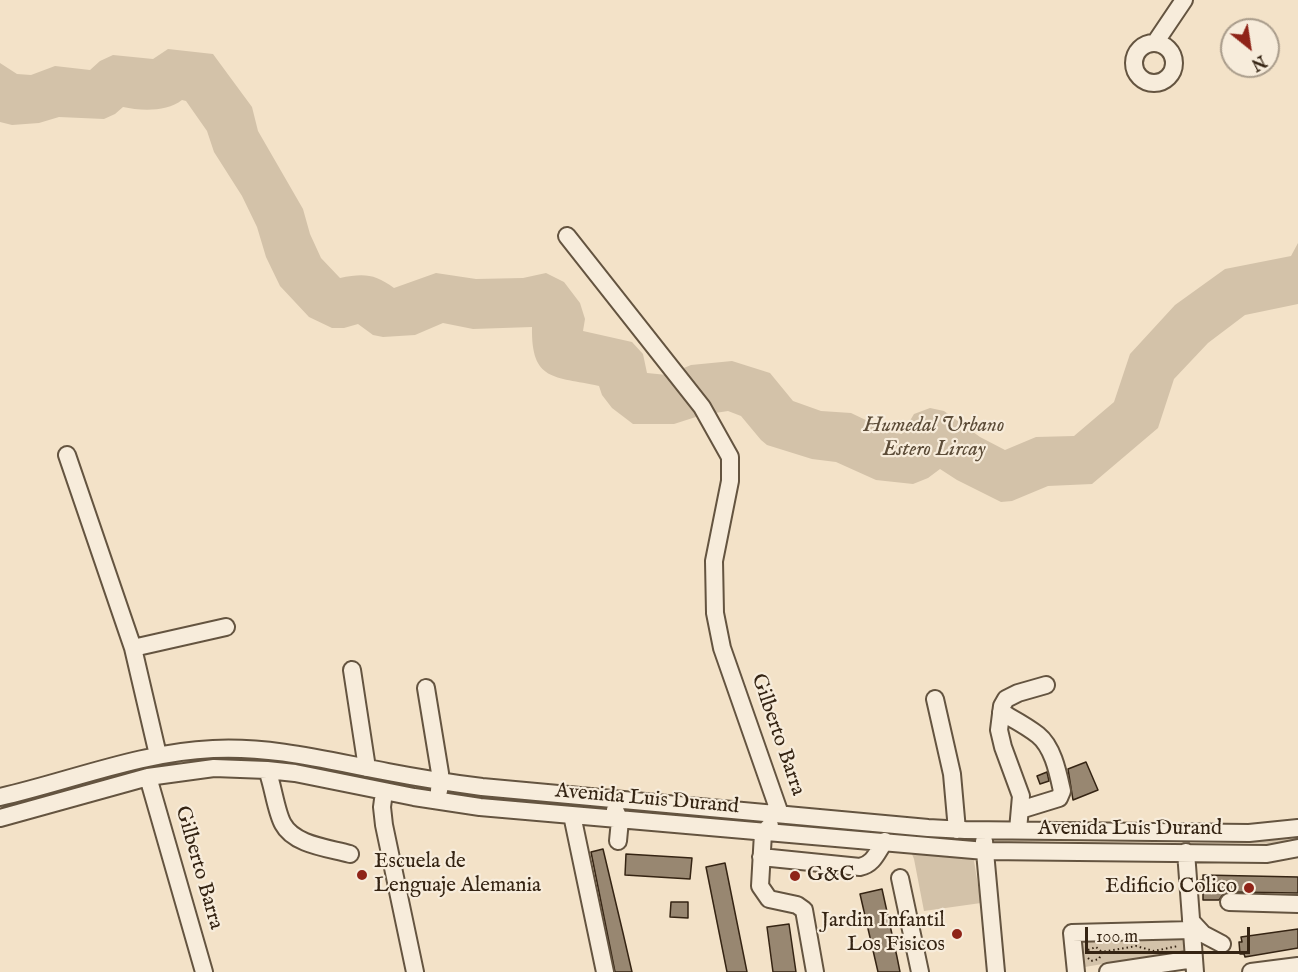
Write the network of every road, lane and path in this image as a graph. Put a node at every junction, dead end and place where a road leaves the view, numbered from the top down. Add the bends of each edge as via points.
1 (1184, 0) edge
2 (1155, 43) dead end
3 (567, 236) dead end
4 (67, 454) dead end
5 (226, 627) dead end
6 (133, 648) junction
7 (352, 670) dead end
8 (1046, 686) dead end
9 (426, 688) dead end
10 (935, 699) dead end
11 (1001, 712) junction
12 (158, 755) junction
13 (367, 768) junction
14 (267, 770) junction
15 (148, 777) junction
16 (440, 781) junction
17 (384, 792) junction
18 (567, 795) junction
19 (0, 797) edge
20 (438, 801) junction
21 (1020, 810) junction
22 (780, 814) junction
23 (572, 815) junction
24 (0, 818) edge
25 (620, 820) junction
26 (849, 820) junction
27 (1298, 828) edge
28 (957, 830) junction
29 (983, 830) junction
30 (1018, 830) junction
31 (763, 832) junction
32 (618, 841) dead end
33 (885, 841) junction
34 (1298, 848) edge
35 (985, 851) junction
36 (1186, 852) junction
37 (350, 854) dead end
38 (761, 857) junction
39 (900, 878) dead end
40 (1229, 902) dead end
41 (1298, 904) edge
42 (1222, 944) dead end
43 (1193, 945) edge
44 (1102, 952) junction
45 (1298, 966) edge
46 (204, 972) edge
47 (415, 972) edge
48 (605, 972) edge
49 (814, 972) edge
50 (920, 972) edge
51 (996, 972) edge
52 (1076, 972) edge
53 (1108, 972) edge
54 (1251, 972) edge

1 - 2 street
3 - 22 street, Gilberto Barra via 702,407 730,457 732,472 713,578 718,630
4 - 6 street
5 - 6 street
6 - 12 street
7 - 13 street
8 - 11 street via 1006,699
9 - 16 street
10 - 28 street via 952,774
11 - 21 street via 999,730 1020,790
11 - 21 street via 1038,735 1049,748 1062,791 1059,798
12 - 13 street, Avenida Luis Durand via 213,748 259,749
12 - 19 street, Avenida Luis Durand
13 - 16 street, Avenida Luis Durand
14 - 15 street, Avenida Luis Durand via 214,768
14 - 17 street, Avenida Luis Durand
14 - 37 street via 282,823 290,833 300,840
15 - 24 street, Avenida Luis Durand
15 - 46 street, Gilberto Barra
16 - 18 street, Avenida Luis Durand
16 - 20 street
17 - 20 street, Avenida Luis Durand
17 - 47 street via 384,825
18 - 22 street, Avenida Luis Durand
18 - 25 street via 573,802 607,805 616,810
20 - 23 street, Avenida Luis Durand
21 - 30 street
22 - 26 street, Avenida Luis Durand
23 - 25 street, Avenida Luis Durand
23 - 48 street
25 - 31 street, Avenida Luis Durand
25 - 32 street
26 - 28 street, Avenida Luis Durand
26 - 31 street via 830,826 775,822
27 - 30 street, Avenida Luis Durand via 1249,833
28 - 29 street, Avenida Luis Durand
29 - 30 street, Avenida Luis Durand
29 - 35 street
31 - 33 street, Avenida Luis Durand
31 - 38 street
33 - 35 street, Avenida Luis Durand
33 - 38 street via 873,860 864,866
34 - 36 street, Avenida Luis Durand via 1267,854
35 - 36 street, Avenida Luis Durand
35 - 51 street
36 - 43 street
38 - 49 street via 760,886 765,895 804,910
39 - 50 street
40 - 41 street
42 - 43 street via 1203,934
43 - 44 path via 1154,951 1136,946
43 - 52 street via 1072,933
43 - 53 street
44 - 44 path via 1096,961 1086,954 1095,947
45 - 54 street

